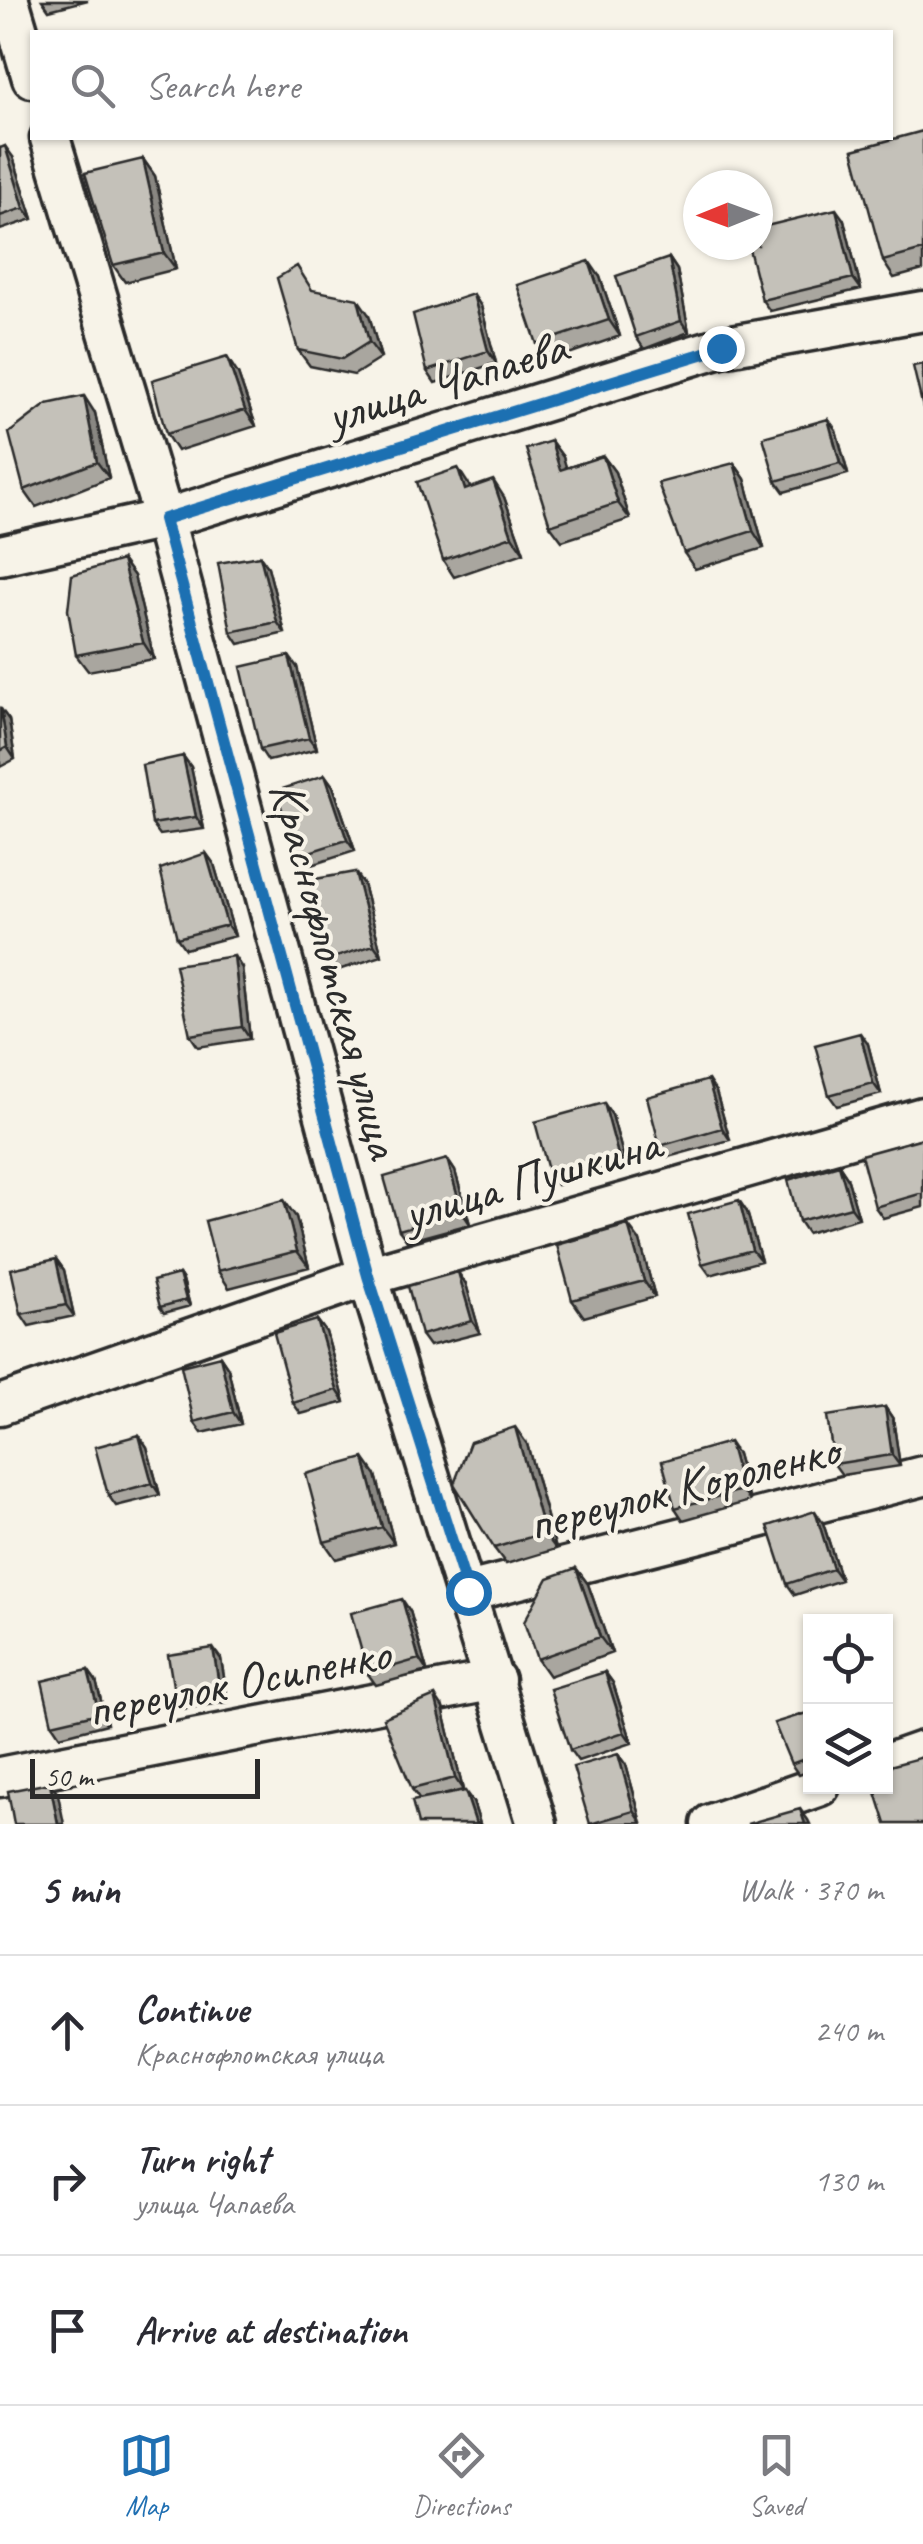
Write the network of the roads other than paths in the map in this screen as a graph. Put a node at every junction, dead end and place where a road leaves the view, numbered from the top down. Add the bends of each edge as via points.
1 (9, 0) edge
2 (30, 71) edge
3 (51, 140) edge
4 (923, 310) edge
5 (164, 519) junction
6 (0, 555) edge
7 (923, 1118) edge
8 (368, 1276) junction
9 (0, 1405) edge
10 (923, 1476) edge
11 (468, 1592) junction
12 (495, 1680) junction
13 (923, 1751) edge
14 (893, 1762) edge
15 (0, 1777) edge
16 (803, 1792) edge
17 (537, 1824) edge
18 (711, 1824) edge

1 - 2 street
3 - 5 street, Краснофлотская улица
4 - 5 street, улица Чапаева via 721,348
5 - 6 street, улица Чапаева
5 - 8 street, Краснофлотская улица
7 - 8 street, улица Пушкина
8 - 9 street, улица Пушкина
8 - 11 street, Краснофлотская улица
10 - 11 street, переулок Короленко
11 - 12 street, Краснофлотская улица
12 - 15 street, переулок Осипенко
12 - 17 street, Краснофлотская улица
13 - 14 street
16 - 18 street

